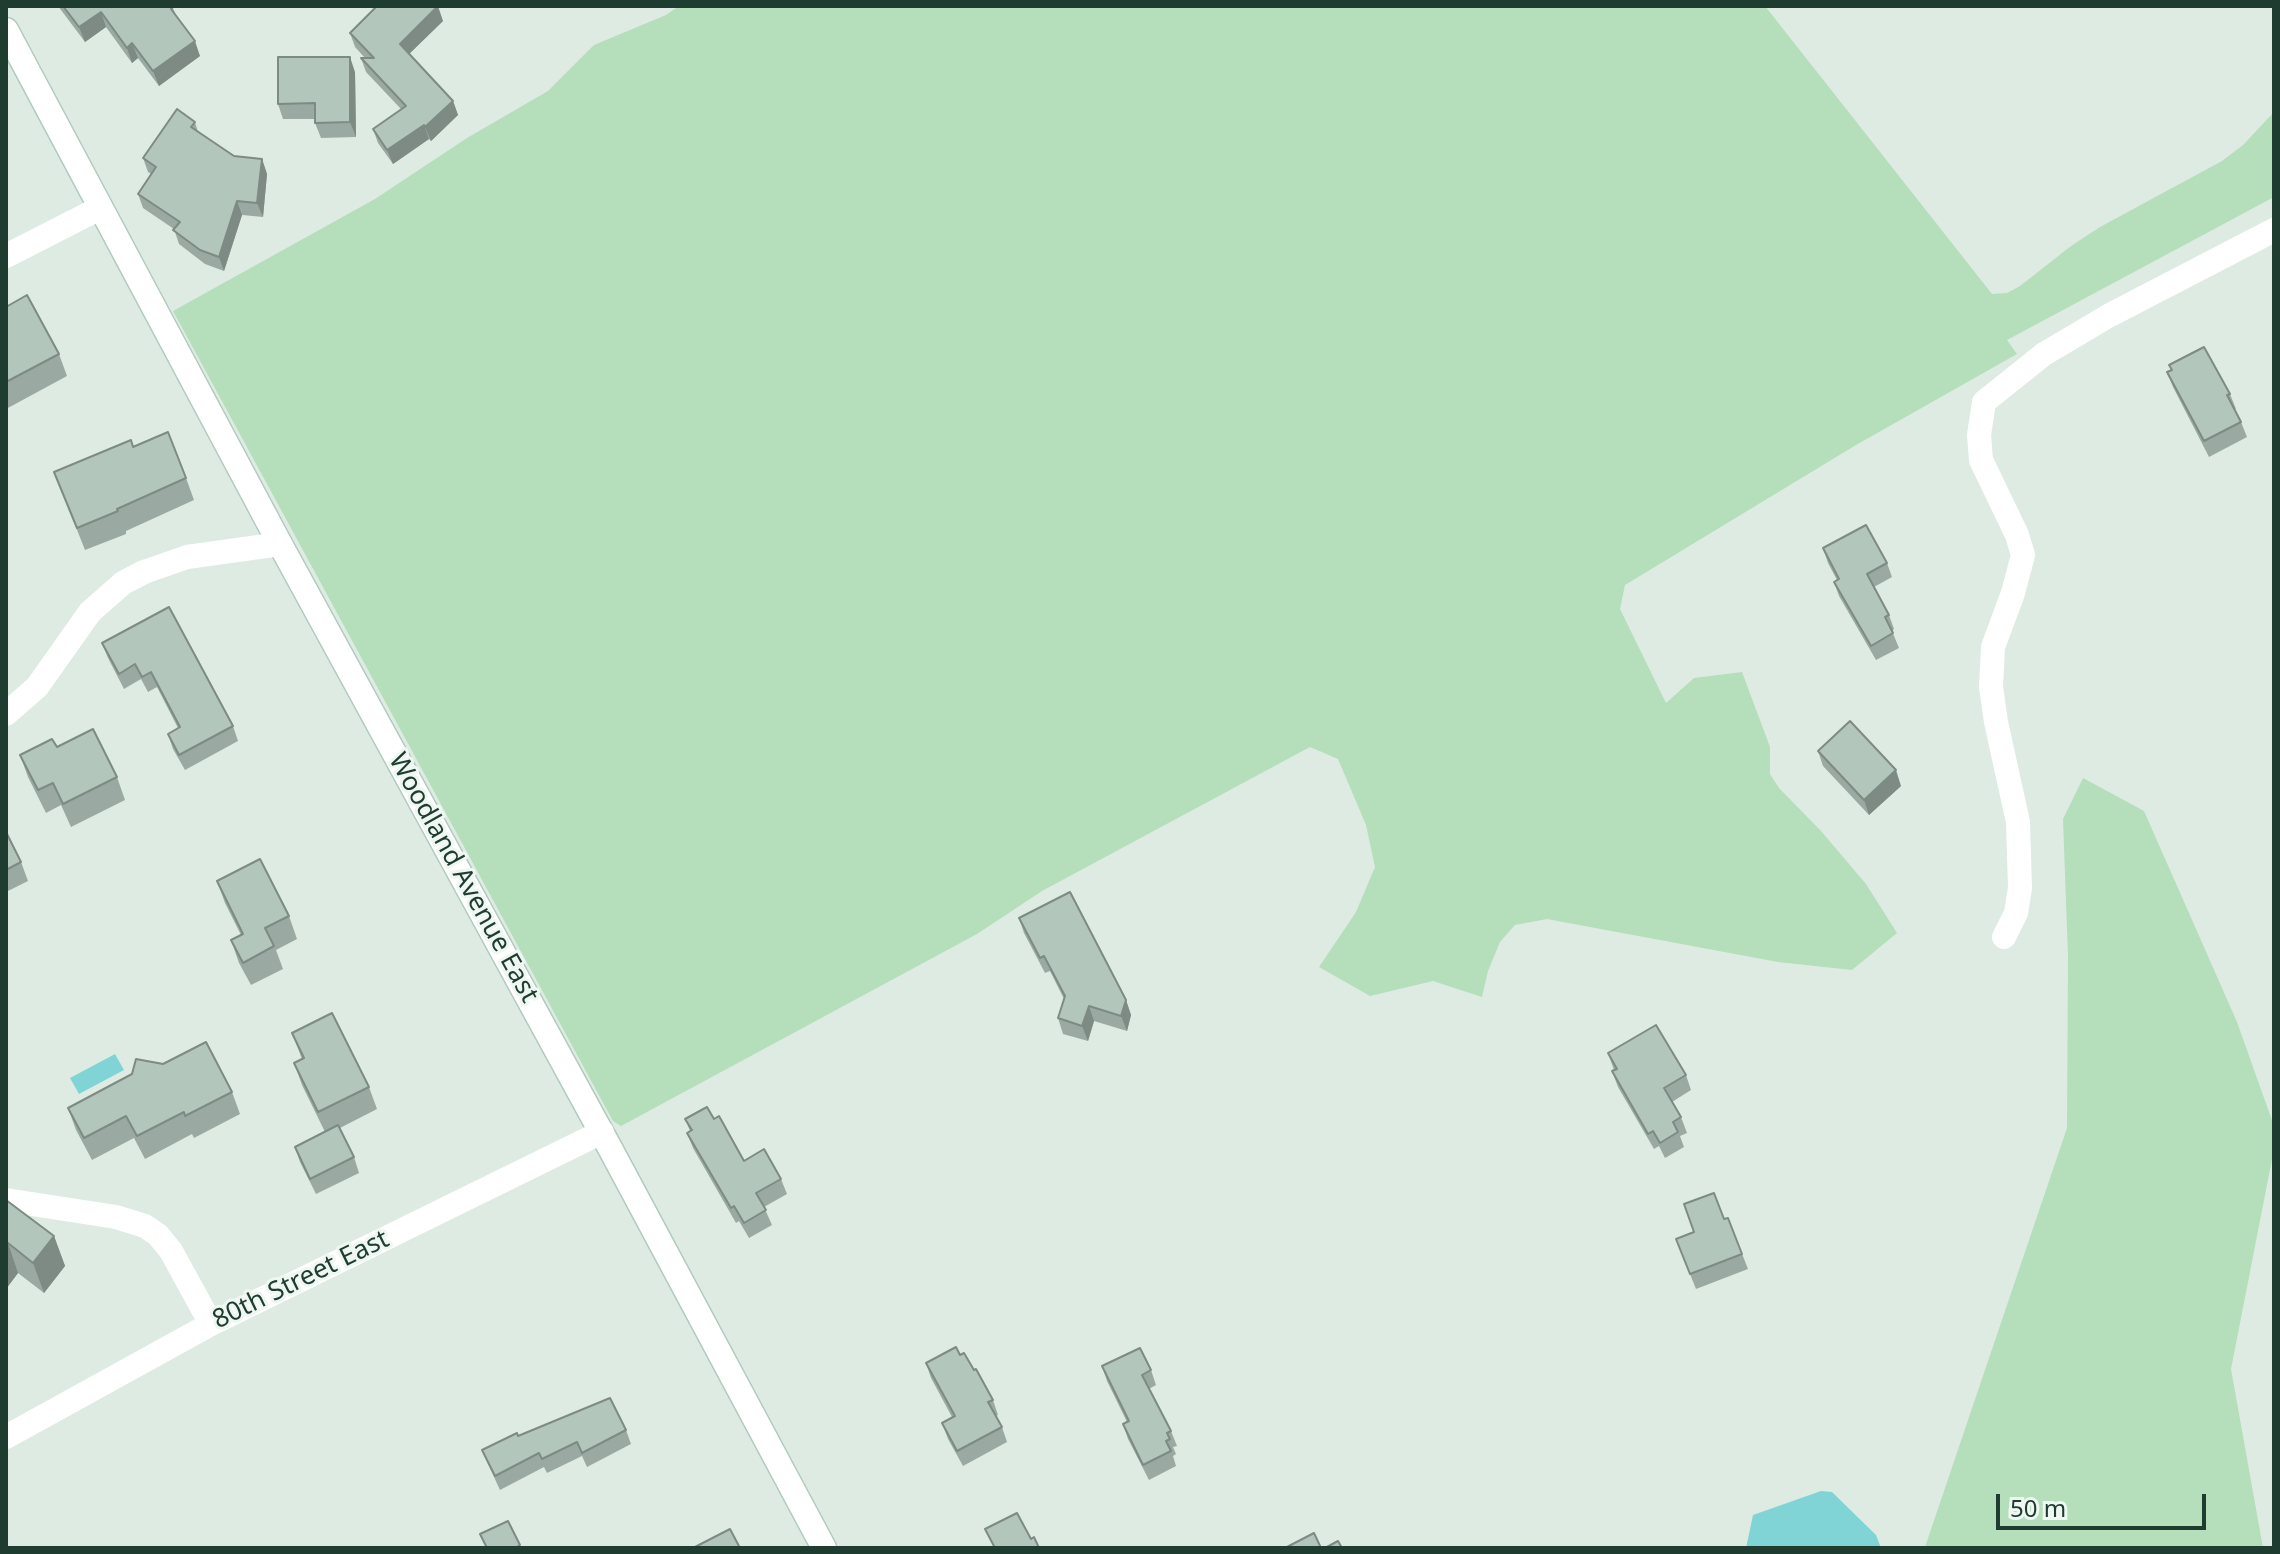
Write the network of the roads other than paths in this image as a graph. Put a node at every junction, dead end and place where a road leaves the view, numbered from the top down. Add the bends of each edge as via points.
1 (6, 30) edge
2 (100, 208) junction
3 (2274, 230) edge
4 (6, 256) edge
5 (280, 544) junction
6 (6, 714) edge
7 (2004, 937) dead end
8 (602, 1132) junction
9 (6, 1200) edge
10 (211, 1324) junction
11 (6, 1437) edge
12 (824, 1548) edge

1 - 2 street, Woodland Avenue East
2 - 4 street
2 - 5 street, Woodland Avenue East
3 - 7 street via 2056,347 1984,402 1981,460 2023,555 1993,647 1991,687 2018,822 2020,888
5 - 6 street via 187,557 123,583 90,612 37,687
5 - 8 street, Woodland Avenue East
8 - 10 street, 80th Street East
8 - 12 street, Woodland Avenue East
9 - 10 street via 145,1226 171,1251
10 - 11 street, 80th Street East

